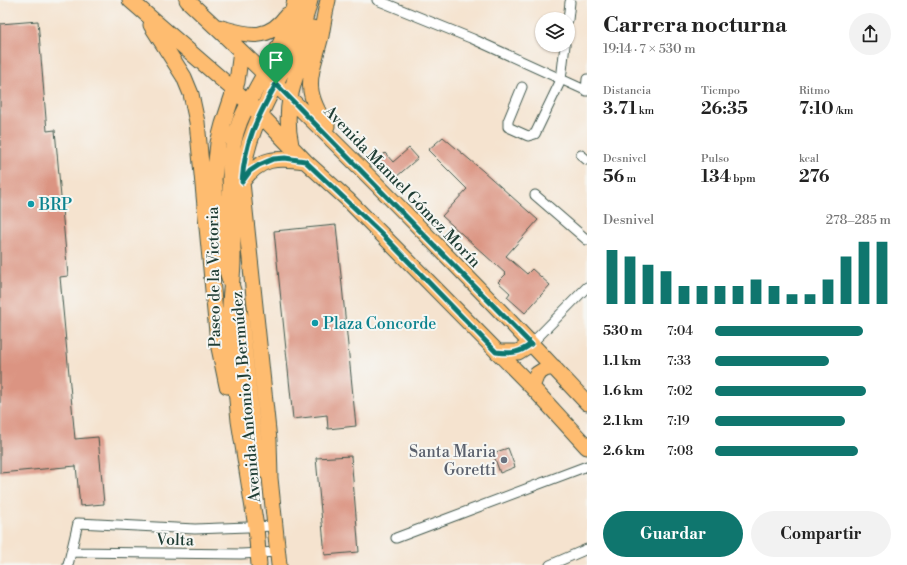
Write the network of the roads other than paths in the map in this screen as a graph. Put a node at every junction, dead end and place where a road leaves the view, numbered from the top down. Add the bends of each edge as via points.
1 (187, 0) edge
2 (310, 0) edge
3 (319, 0) edge
4 (328, 0) edge
5 (377, 0) edge
6 (295, 2) edge
7 (570, 2) dead end
8 (135, 4) edge
9 (569, 12) edge
10 (216, 27) junction
11 (241, 51) junction
12 (564, 52) edge
13 (265, 72) junction
14 (587, 79) edge
15 (561, 80) junction
16 (276, 84) junction
17 (522, 87) dead end
18 (586, 91) edge
19 (234, 92) junction
20 (289, 96) junction
21 (248, 103) junction
22 (259, 114) junction
23 (290, 145) junction
24 (342, 150) junction
25 (305, 161) junction
26 (242, 182) junction
27 (535, 195) dead end
28 (587, 240) edge
29 (587, 287) edge
30 (232, 290) junction
31 (531, 344) junction
32 (496, 352) junction
33 (554, 367) junction
34 (532, 387) junction
35 (587, 403) edge
36 (239, 421) junction
37 (587, 447) edge
38 (587, 466) edge
39 (270, 478) junction
40 (275, 526) junction
41 (256, 527) junction
42 (396, 538) dead end
43 (587, 549) edge
44 (71, 552) junction
45 (278, 558) edge
46 (258, 560) edge
47 (68, 565) edge
48 (550, 565) edge

1 - 10 main road, Avenida Manuel Gómez Morín
2 - 16 main road, Avenida Antonio J. Bermúdez via 297,42
3 - 20 main road
4 - 24 main road via 310,75 310,88 316,109
5 - 15 street via 473,39
6 - 10 main road via 280,24 265,34 246,34
6 - 13 main road, Paseo de la Victoria via 281,40
7 - 9 street
8 - 19 main road
8 - 36 main road via 175,60 191,94 201,157 218,343 228,391
10 - 11 main road, Avenida Manuel Gómez Morín
11 - 13 main road, Avenida Manuel Gómez Morín
11 - 19 main road
12 - 15 street
13 - 16 main road, Avenida Manuel Gómez Morín
13 - 21 main road, Paseo de la Victoria
14 - 18 street
15 - 17 street via 535,134 528,136 508,127
15 - 18 street
16 - 20 main road, Avenida Manuel Gómez Morín
16 - 22 main road, Avenida Antonio J. Bermúdez
19 - 21 main road
19 - 30 main road via 223,124 214,179 220,240
20 - 23 main road via 287,130
20 - 24 main road, Avenida Manuel Gómez Morín
21 - 22 main road
21 - 30 main road, Paseo de la Victoria via 230,161
22 - 23 main road
22 - 26 main road, Avenida Antonio J. Bermúdez via 246,152
23 - 25 main road
24 - 31 main road, Avenida Manuel Gómez Morín
25 - 26 main road via 273,159 250,171
25 - 32 main road via 380,232
26 - 39 main road, Avenida Antonio J. Bermúdez via 269,440
27 - 28 street
29 - 31 street
30 - 36 main road, Paseo de la Victoria via 229,311
30 - 39 main road via 241,317 254,441
31 - 32 main road via 518,352
31 - 33 main road, Avenida Manuel Gómez Morín
32 - 34 main road
33 - 34 main road via 537,374
33 - 35 main road, Avenida Manuel Gómez Morín
34 - 37 main road
36 - 41 main road, Paseo de la Victoria
38 - 42 street
39 - 40 main road, Avenida Antonio J. Bermúdez
40 - 41 street, Volta
40 - 45 main road, Avenida Antonio J. Bermúdez
41 - 44 street, Volta via 195,529 78,523
41 - 46 main road, Paseo de la Victoria
43 - 48 street
44 - 46 street, Volta
44 - 47 street
45 - 46 street, Volta

